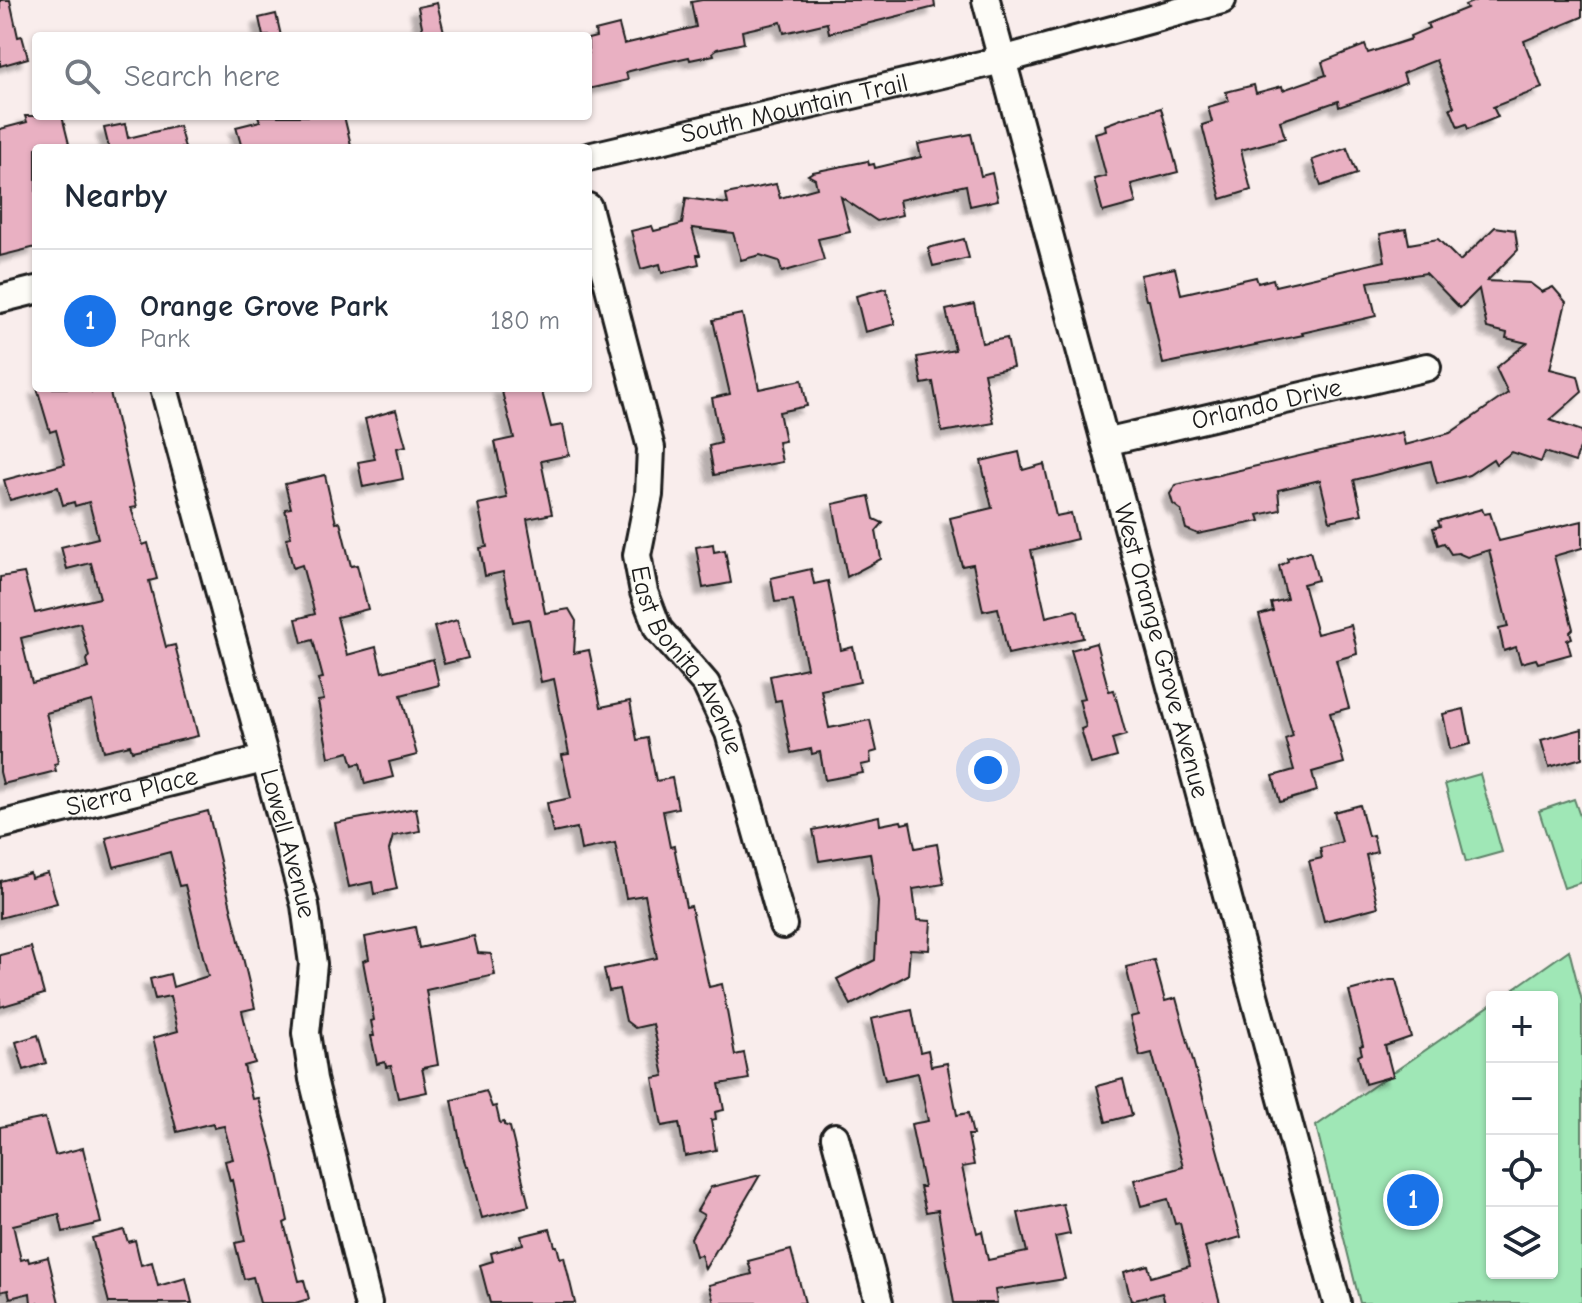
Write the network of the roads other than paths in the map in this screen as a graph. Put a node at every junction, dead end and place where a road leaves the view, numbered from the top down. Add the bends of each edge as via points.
1 (986, 0) edge
2 (1222, 0) edge
3 (1002, 60) junction
4 (592, 156) edge
5 (592, 222) edge
6 (32, 291) edge
7 (0, 299) edge
8 (1427, 367) dead end
9 (165, 392) edge
10 (1105, 442) junction
11 (263, 759) junction
12 (0, 825) edge
13 (783, 925) dead end
14 (835, 1137) dead end
15 (368, 1303) edge
16 (879, 1303) edge
17 (1337, 1303) edge

1 - 3 street, West Orange Grove Avenue
2 - 3 street, South Mountain Trail
3 - 4 street, South Mountain Trail
3 - 10 street, West Orange Grove Avenue
5 - 13 street, East Bonita Avenue via 651,448 649,495 637,555 644,592 658,629 706,684 729,733
6 - 7 street
8 - 10 street, Orlando Drive
9 - 11 street, Lowell Avenue
10 - 17 street, West Orange Grove Avenue
11 - 12 street, Sierra Place
11 - 15 street, Lowell Avenue via 305,905 313,964 306,1033 313,1079
14 - 16 street

